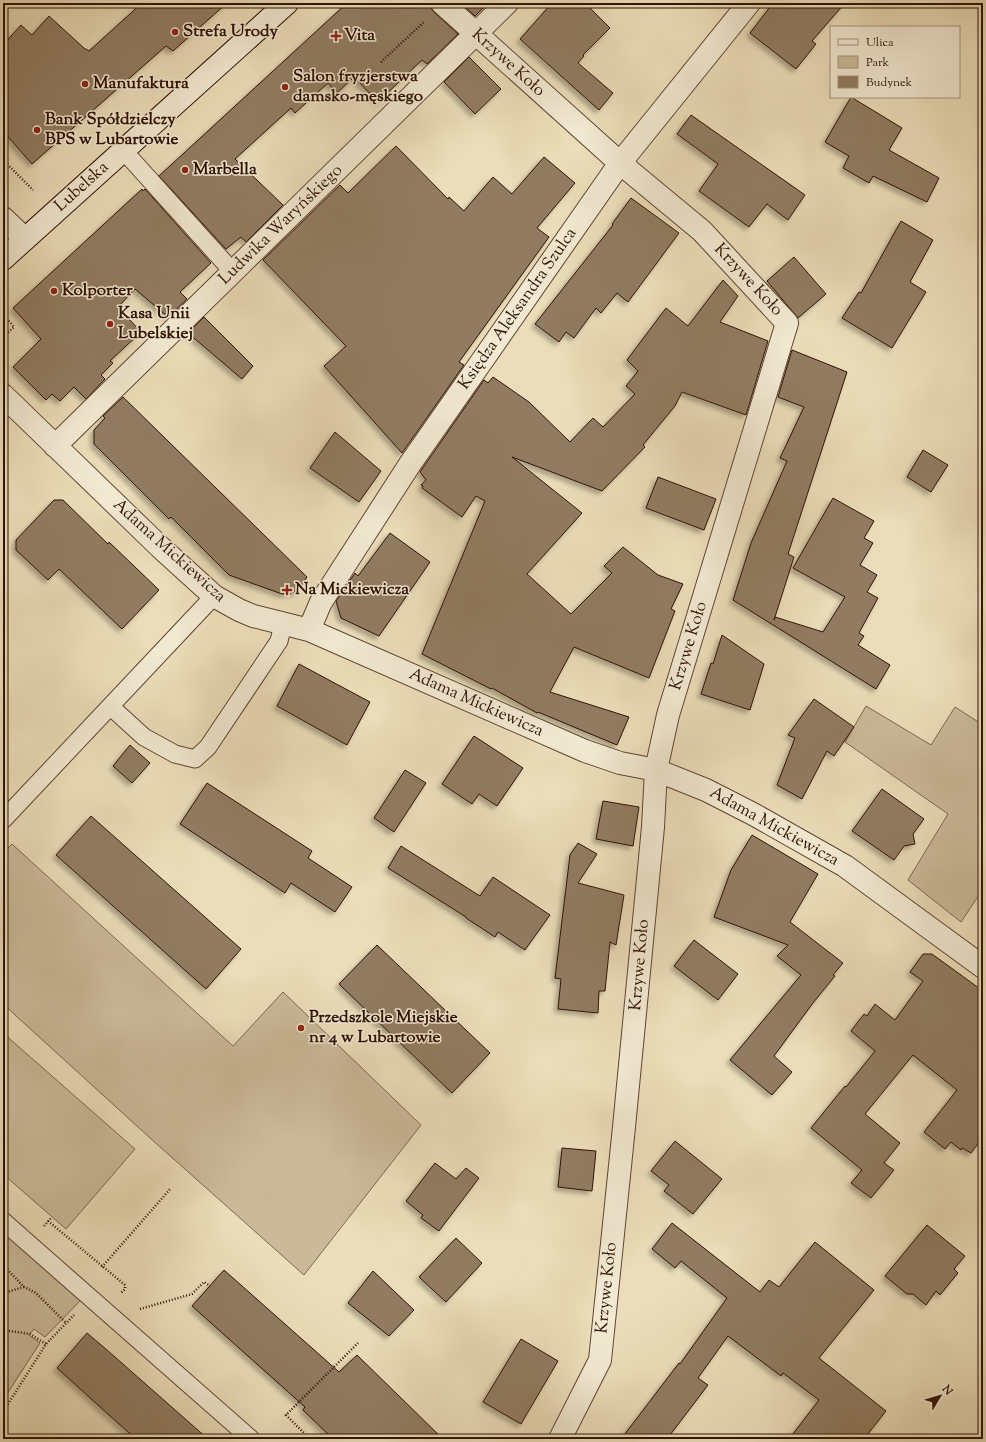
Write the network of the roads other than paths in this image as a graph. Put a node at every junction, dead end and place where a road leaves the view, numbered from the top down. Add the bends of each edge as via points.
1 (287, 3) edge
2 (442, 3) edge
3 (507, 3) edge
4 (748, 3) edge
5 (475, 34) junction
6 (123, 150) junction
7 (620, 163) junction
8 (3, 218) edge
9 (25, 239) junction
10 (3, 259) edge
11 (233, 272) junction
12 (3, 395) edge
13 (55, 446) junction
14 (214, 596) junction
15 (283, 624) junction
16 (309, 630) junction
17 (110, 707) junction
18 (656, 770) junction
19 (3, 820) edge
20 (983, 967) edge
21 (3, 1220) edge
22 (251, 1439) edge
23 (560, 1439) edge

1 - 6 street, Lubelska
2 - 5 street, Krzywe Koło
3 - 5 street, Ludwika Waryńskiego
4 - 7 street, Księdza Aleksandra Szulca
5 - 7 street, Krzywe Koło
5 - 11 street, Ludwika Waryńskiego
6 - 9 street, Lubelska
6 - 11 lane
7 - 16 street, Księdza Aleksandra Szulca via 410,464 321,602
7 - 18 street, Krzywe Koło via 702,231 787,323 668,715
8 - 9 street
9 - 10 street, Lubelska
11 - 13 street, Ludwika Waryńskiego
12 - 13 street, Adama Mickiewicza
13 - 14 street, Adama Mickiewicza
14 - 15 street, Adama Mickiewicza via 253,616
14 - 17 lane
15 - 16 street, Adama Mickiewicza
15 - 17 lane via 279,641 208,746 195,759 175,754 144,737
16 - 18 street, Adama Mickiewicza via 585,752 620,763
17 - 19 lane
18 - 20 street, Adama Mickiewicza via 706,790 845,866
18 - 23 street, Krzywe Koło via 653,827 600,1360
21 - 22 lane

